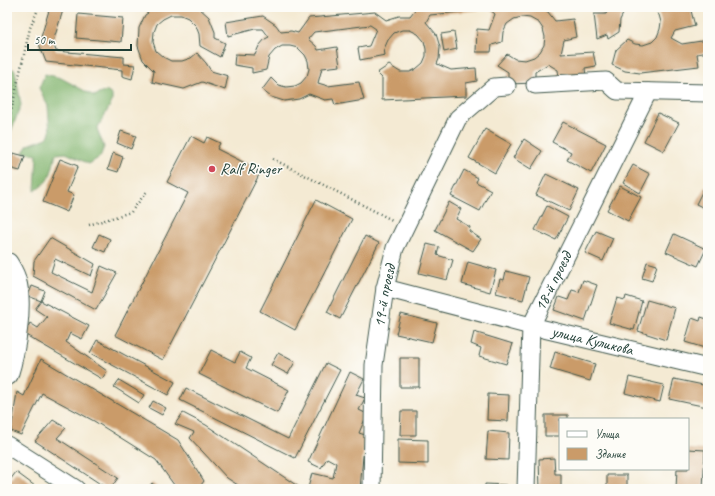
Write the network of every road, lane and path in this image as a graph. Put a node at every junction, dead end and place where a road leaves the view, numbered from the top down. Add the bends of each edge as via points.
1 (39, 7) edge
2 (535, 85) dead end
3 (507, 86) dead end
4 (648, 92) junction
5 (708, 93) edge
6 (7, 129) edge
7 (273, 159) dead end
8 (148, 190) dead end
9 (89, 225) dead end
10 (405, 227) junction
11 (7, 264) edge
12 (385, 288) junction
13 (531, 326) junction
14 (708, 368) edge
15 (7, 374) edge
16 (7, 445) edge
17 (76, 489) edge
18 (372, 489) edge
19 (526, 489) edge

1 - 6 path via 30,28
2 - 4 street via 606,81 617,91
3 - 10 street, 19-й проезд via 494,87 458,118
4 - 5 street
4 - 13 street, 18-й проезд
7 - 10 path
8 - 9 path via 131,212
10 - 12 street, 19-й проезд via 395,248
11 - 15 street via 15,280 18,300 12,355
12 - 13 street, улица Куликова
12 - 18 street, 19-й проезд via 374,365
13 - 14 street, улица Куликова
13 - 19 street, 18-й проезд
16 - 17 street

